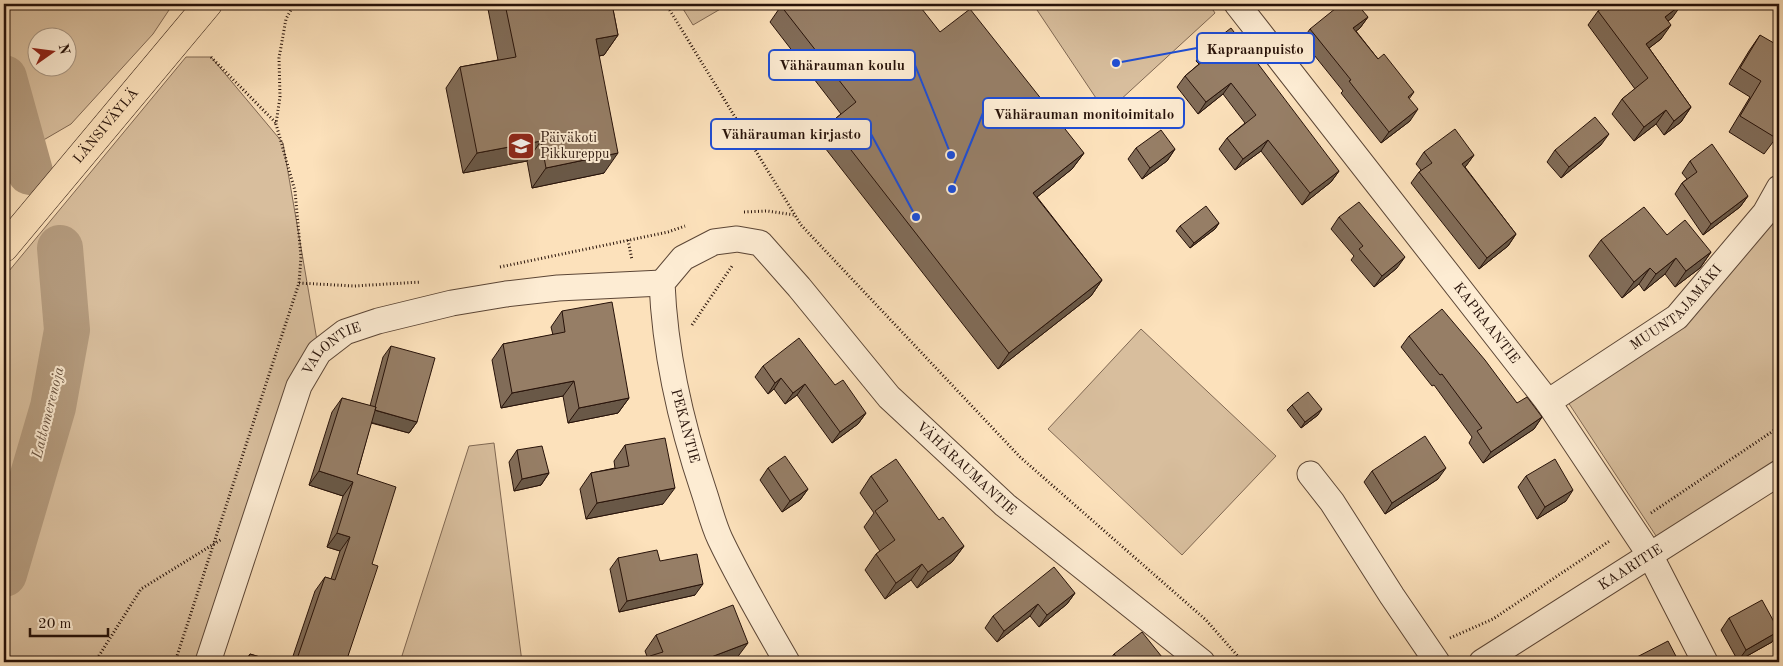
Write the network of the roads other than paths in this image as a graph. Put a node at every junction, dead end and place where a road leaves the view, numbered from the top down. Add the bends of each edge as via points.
1 (208, 4) edge
2 (1237, 4) edge
3 (1779, 188) edge
4 (4, 248) edge
5 (662, 284) junction
6 (1548, 402) junction
7 (1779, 473) edge
8 (1310, 474) dead end
9 (1650, 555) junction
10 (1434, 657) edge
11 (208, 662) edge
12 (788, 662) edge
13 (1202, 662) edge
14 (1482, 662) edge
15 (1705, 662) edge

1 - 4 main road, LÄNSIVÄYLÄ
2 - 6 street, KAPRAANTIE
3 - 6 street, MUUNTAJAMÄKI via 1765,213 1677,316
5 - 11 street, VALONTIE via 558,288 436,307 345,332 319,352 299,386
5 - 12 street, PEKANTIE via 673,379 697,473 719,537
5 - 13 street, VÄHÄRAUMANTIE via 684,258 714,242 736,239 760,243 889,397 1005,505
6 - 9 street, KAPRAANTIE
7 - 9 street, KAARITIE
8 - 10 street via 1332,502
9 - 14 street, KAARITIE
9 - 15 street, KAPRAANTIE

